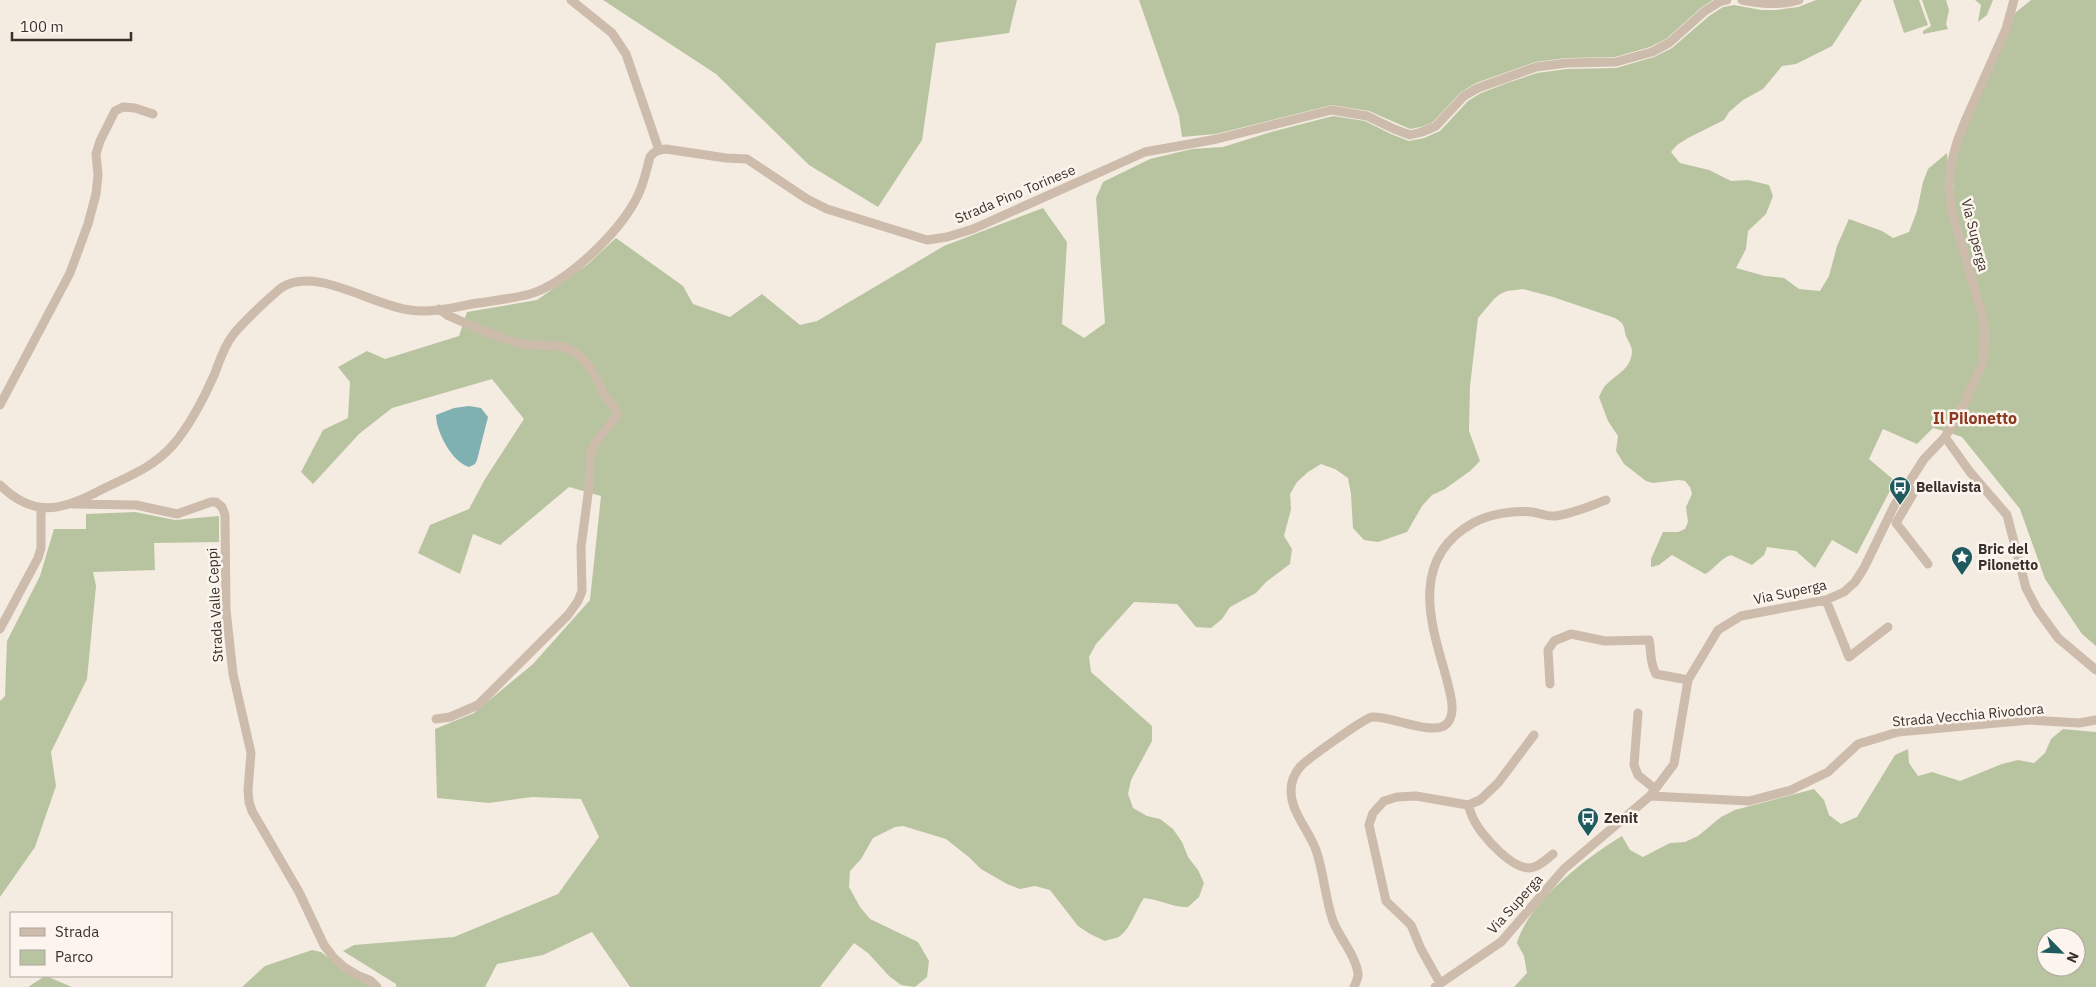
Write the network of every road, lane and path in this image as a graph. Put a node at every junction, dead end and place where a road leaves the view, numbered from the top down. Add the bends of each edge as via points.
1 (571, 0) edge
2 (1726, 0) edge
3 (1742, 0) edge
4 (1800, 0) edge
5 (2014, 0) edge
6 (153, 114) dead end
7 (659, 150) junction
8 (439, 309) junction
9 (0, 405) edge
10 (1945, 437) junction
11 (1908, 484) junction
12 (0, 485) edge
13 (1606, 500) dead end
14 (73, 504) junction
15 (41, 508) junction
16 (1928, 564) dead end
17 (1826, 600) junction
18 (1888, 627) dead end
19 (0, 628) edge
20 (2096, 670) edge
21 (1688, 680) junction
22 (1550, 684) dead end
23 (1638, 713) dead end
24 (436, 720) dead end
25 (2096, 720) edge
26 (1534, 735) dead end
27 (1653, 793) junction
28 (1468, 805) junction
29 (1553, 854) dead end
30 (1438, 985) edge
31 (377, 987) edge
32 (1354, 987) edge

1 - 7 street via 612,33 626,54
2 - 7 street, Strada Pino Torinese via 1705,11 1669,43 1652,52 1616,62 1536,67 1478,88 1464,96 1436,126 1422,132 1410,134 1367,116 1332,110 1217,139 1145,152 947,238 927,240 828,209 806,199 747,159
3 - 4 street via 1777,4
5 - 10 street, Via Superga via 2006,29 1966,119 1951,164 1952,212 1985,332 1983,362 1960,413
6 - 9 street via 123,107 115,111 96,154 96,194 70,273
7 - 8 street via 650,157 636,201 618,227 573,269 531,293
8 - 14 street via 410,310 318,282 298,281 282,288 233,335 204,396 173,445 140,472
8 - 24 street via 518,343 555,345 572,350 599,382 617,414 590,455 581,547 582,591 578,601 483,702
10 - 11 street, Via Superga via 1924,459
10 - 20 street via 2007,515 2026,588 2037,609 2058,638
11 - 16 street via 1913,494 1896,523
11 - 17 street, Via Superga via 1855,582 1844,592
12 - 15 street via 24,503
13 - 32 street via 1554,516 1532,512 1497,515 1473,522 1448,541 1434,565 1429,606 1454,708 1451,719 1443,726 1426,727 1370,717 1301,766 1292,779 1291,793 1316,850 1334,922 1359,975
14 - 15 street
14 - 31 street, Strada Valle Ceppi via 131,504 177,514 211,502 222,507 225,515 226,610 233,674 250,753 249,802 324,945 344,967
15 - 19 street via 38,558
17 - 18 street via 1849,658
17 - 21 street, Via Superga via 1741,616 1718,630
21 - 22 street via 1656,674 1650,663 1649,640 1605,641 1571,634 1554,641 1548,650
21 - 27 street, Via Superga via 1674,764
23 - 27 street via 1634,765
25 - 27 street, Strada Vecchia Rivodora via 2078,723 2030,720 1898,732 1858,744 1828,772 1791,790 1748,801
26 - 28 street via 1498,783 1480,800
27 - 30 street, Via Superga via 1564,869 1500,942
28 - 29 street via 1488,840 1522,868 1534,867
28 - 30 street via 1416,796 1397,797 1384,801 1369,825 1386,902 1411,925

